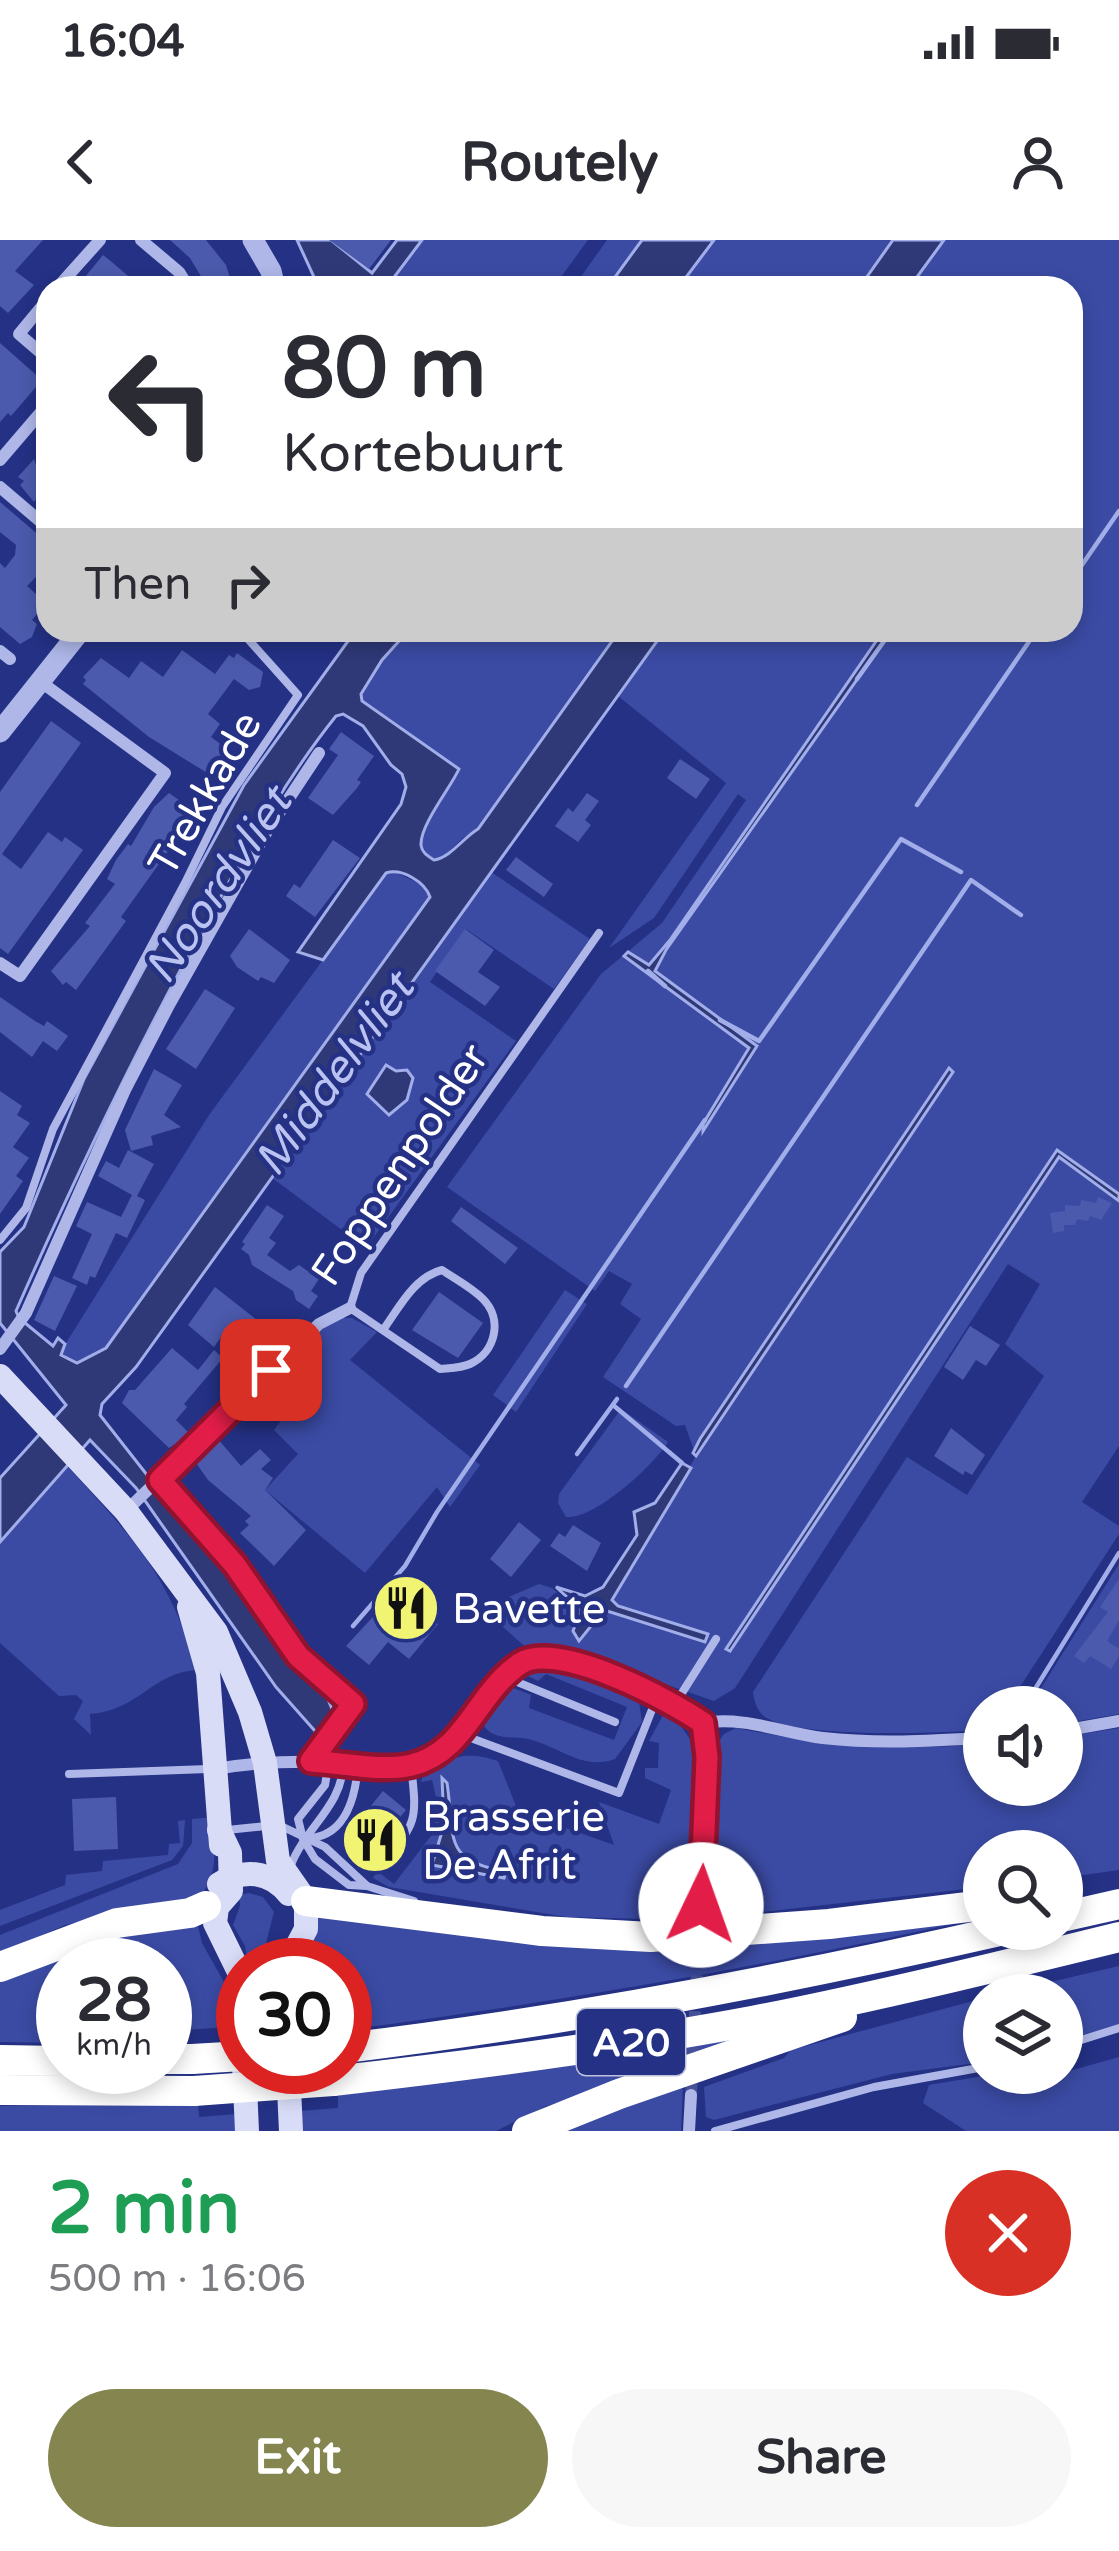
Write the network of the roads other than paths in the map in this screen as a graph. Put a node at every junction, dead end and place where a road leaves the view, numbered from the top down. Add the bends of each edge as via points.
1 (100, 240) edge
2 (141, 240) edge
3 (254, 240) edge
4 (68, 276) edge
5 (182, 276) edge
6 (272, 276) edge
7 (36, 313) edge
8 (36, 349) edge
9 (36, 418) edge
10 (0, 460) edge
11 (0, 487) edge
12 (36, 518) edge
13 (72, 642) edge
14 (251, 642) edge
15 (41, 682) junction
16 (0, 731) edge
17 (319, 754) dead end
18 (599, 933) dead end
19 (0, 963) edge
20 (0, 1240) edge
21 (350, 1308) junction
22 (383, 1330) junction
23 (0, 1349) edge
24 (0, 1376) edge
25 (158, 1481) junction
26 (132, 1504) junction
27 (184, 1588) junction
28 (716, 1639) dead end
29 (504, 1676) junction
30 (657, 1697) junction
31 (675, 1704) junction
32 (1119, 1721) edge
33 (615, 1722) dead end
34 (703, 1723) junction
35 (1083, 1727) edge
36 (460, 1734) junction
37 (963, 1739) edge
38 (311, 1761) junction
39 (265, 1763) junction
40 (343, 1763) junction
41 (411, 1766) junction
42 (215, 1768) junction
43 (69, 1774) dead end
44 (274, 1826) junction
45 (219, 1830) junction
46 (303, 1838) junction
47 (379, 1867) dead end
48 (219, 1889) junction
49 (369, 1897) junction
50 (299, 1899) junction
51 (1083, 1899) edge
52 (1119, 1900) edge
53 (963, 1908) edge
54 (1083, 1911) edge
55 (700, 1919) tunnel mouth
56 (1119, 1937) edge
57 (220, 1938) edge
58 (301, 1938) edge
59 (963, 1939) edge
60 (216, 1947) edge
61 (0, 1967) edge
62 (926, 1985) junction
63 (1119, 2028) edge
64 (1083, 2039) edge
65 (372, 2044) edge
66 (0, 2060) edge
67 (36, 2061) edge
68 (963, 2071) edge
69 (0, 2090) edge
70 (245, 2094) edge
71 (290, 2094) edge
72 (691, 2095) tunnel mouth
73 (292, 2128) edge
74 (247, 2131) edge
75 (527, 2131) edge
76 (688, 2131) edge
77 (715, 2131) edge

1 - 4 street
2 - 5 street
3 - 6 street
7 - 8 street via 19,334
9 - 10 street
11 - 12 street
13 - 15 street
14 - 20 lane, Trekkade via 298,695 222,807 53,1129 26,1208
15 - 16 street
15 - 19 street via 165,773 20,976
17 - 23 street via 169,1005 26,1313
18 - 21 lane, Foppenpolder via 361,1273
21 - 22 lane
21 - 25 street, Foppenpolder via 319,1324
22 - 22 lane via 440,1369 484,1355 496,1332 481,1297 442,1270 417,1284
24 - 26 main road
25 - 26 street, Foppenpolder
25 - 38 street via 235,1565 298,1656 353,1704
26 - 27 main road
27 - 39 main road via 233,1668
27 - 42 main road via 208,1673
28 - 31 lane
29 - 30 street via 525,1661 573,1661
29 - 33 lane
29 - 36 street
30 - 31 street
30 - 36 lane via 619,1793
31 - 34 street
32 - 35 street
34 - 37 street via 729,1718 860,1741
34 - 55 street
36 - 41 street
38 - 39 street
38 - 40 street
39 - 42 street
39 - 44 main road
40 - 41 street
40 - 46 lane via 338,1795
40 - 46 lane via 298,1819
40 - 46 lane via 352,1805 324,1836
41 - 47 lane via 413,1827
42 - 43 lane
42 - 45 main road
44 - 45 lane
44 - 46 lane
44 - 50 main road via 278,1861
45 - 48 main road
46 - 49 lane via 327,1849
46 - 49 lane via 315,1859
46 - 50 lane
48 - 50 main road via 253,1873
48 - 57 main road via 231,1891 215,1923
48 - 60 main road via 203,1919
48 - 61 highway via 190,1912 117,1923
49 - 50 highway
49 - 53 highway via 583,1935 679,1937
50 - 58 main road
51 - 52 highway
52 - 54 highway
56 - 62 highway, A20
59 - 65 highway, A20 via 624,2008
62 - 69 highway, A20, bridge via 628,2042 333,2081 194,2091
62 - 75 highway, A20
63 - 64 lane
66 - 67 highway
68 - 77 lane
70 - 74 main road
71 - 73 main road
72 - 76 street

